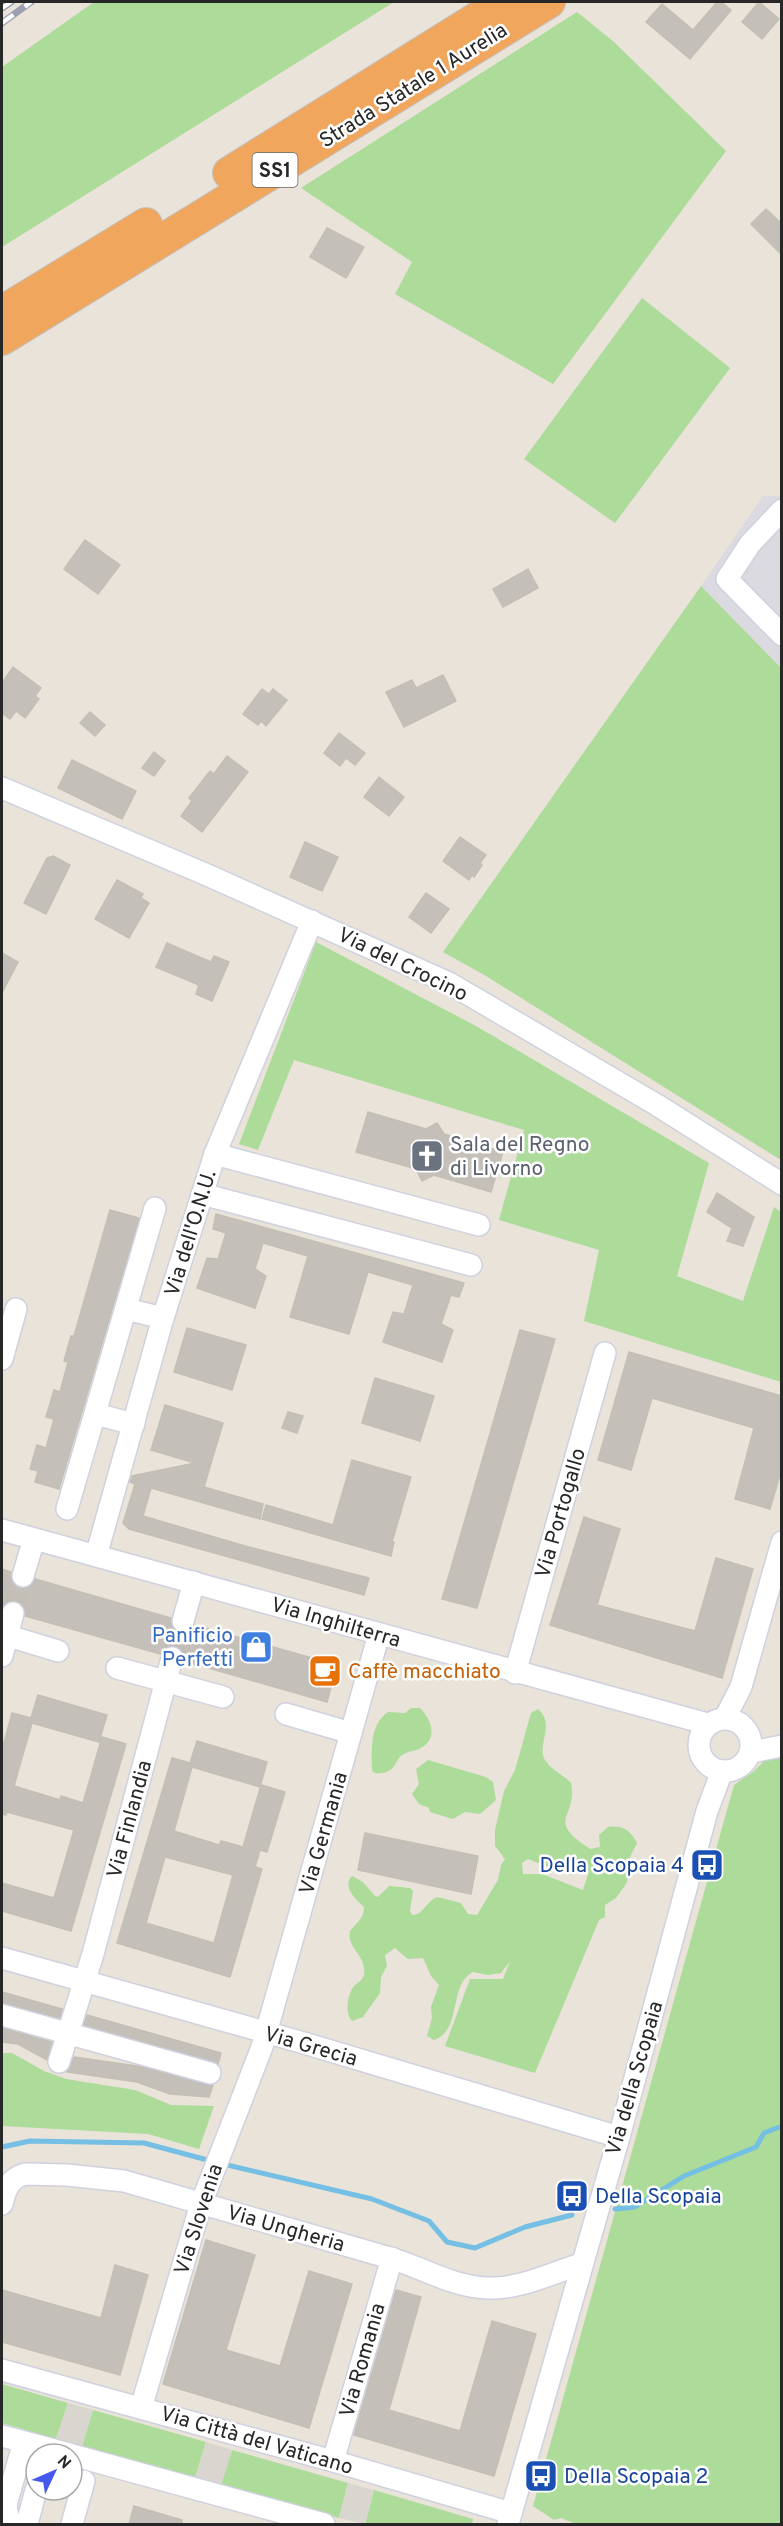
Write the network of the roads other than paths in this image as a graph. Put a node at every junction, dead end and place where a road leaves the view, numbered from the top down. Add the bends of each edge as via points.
1 (503, 2) edge
2 (549, 2) edge
3 (2, 312) edge
4 (2, 339) edge
5 (782, 510) edge
6 (782, 635) edge
7 (2, 788) edge
8 (312, 921) junction
9 (214, 1154) junction
10 (782, 1184) edge
11 (201, 1194) junction
12 (155, 1208) dead end
13 (479, 1225) dead end
14 (471, 1265) dead end
15 (16, 1309) dead end
16 (126, 1309) junction
17 (163, 1318) junction
18 (605, 1353) dead end
19 (2, 1359) edge
20 (95, 1414) junction
21 (134, 1424) junction
22 (67, 1509) dead end
23 (2, 1530) edge
24 (34, 1539) junction
25 (782, 1542) edge
26 (96, 1556) junction
27 (23, 1575) tunnel mouth
28 (194, 1582) junction
29 (13, 1613) tunnel mouth
30 (183, 1621) tunnel mouth
31 (379, 1634) junction
32 (3, 1642) edge
33 (58, 1651) dead end
34 (172, 1658) tunnel mouth
35 (117, 1668) dead end
36 (515, 1673) junction
37 (166, 1682) junction
38 (222, 1697) dead end
39 (286, 1714) dead end
40 (671, 1715) junction
41 (735, 1731) junction
42 (351, 1733) junction
43 (782, 1741) edge
44 (698, 1745) junction
45 (782, 1746) edge
46 (715, 1768) junction
47 (2, 1958) edge
48 (85, 1980) junction
49 (2, 2015) edge
50 (67, 2033) junction
51 (267, 2033) junction
52 (59, 2062) dead end
53 (210, 2073) dead end
54 (619, 2137) junction
55 (204, 2197) junction
56 (2, 2204) edge
57 (392, 2258) junction
58 (581, 2264) junction
59 (2, 2370) edge
60 (141, 2408) junction
61 (2, 2436) edge
62 (24, 2442) joint
63 (84, 2458) edge
64 (333, 2461) junction
65 (33, 2502) edge
66 (78, 2502) edge
67 (6, 2513) edge
68 (509, 2519) edge
69 (27, 2524) edge
70 (72, 2524) edge
71 (324, 2524) edge

1 - 3 highway, Strada Statale 1 Aurelia / SS1
2 - 4 highway, Strada Statale 1 Aurelia / SS1
5 - 6 street via 750,544 727,579
7 - 8 street, Via del Crocino
8 - 9 street, Via dell'O.N.U.
8 - 10 street, Via del Crocino via 448,983 657,1105
9 - 11 street, Via dell'O.N.U.
9 - 13 street
11 - 14 street
11 - 17 street, Via dell'O.N.U.
12 - 16 street
15 - 19 street
16 - 17 street
16 - 20 street
17 - 21 street, Via dell'O.N.U.
18 - 36 street, Via Portogallo
20 - 21 street
20 - 22 street
21 - 26 street, Via dell'O.N.U.
23 - 24 street, Via Inghilterra
24 - 26 street, Via Inghilterra
24 - 27 street
25 - 41 street via 744,1676
26 - 28 street, Via Inghilterra
28 - 30 street
28 - 31 street, Via Inghilterra
29 - 32 street
31 - 36 street, Via Inghilterra
31 - 42 street, Via Germania
32 - 33 street
34 - 37 street, Via Finlandia
35 - 37 street
36 - 40 street, Via Inghilterra
37 - 38 street
37 - 48 street, Via Finlandia
39 - 42 street
40 - 41 street, Via Inghilterra
40 - 44 street
41 - 43 street, Via Inghilterra
41 - 44 street via 699,1737
41 - 45 street
41 - 46 street via 743,1764 730,1771
42 - 51 street, Via Germania
44 - 46 street via 701,1756
46 - 54 street, Via della Scopaia via 707,1811
47 - 48 street, Via Grecia
48 - 50 street, Via Finlandia
48 - 51 street, Via Grecia
49 - 50 street
50 - 52 street, Via Finlandia
50 - 53 street
51 - 54 street, Via Grecia
51 - 55 street, Via Slovenia
54 - 58 street, Via della Scopaia
55 - 56 street, Via Ungheria via 124,2181 25,2175 8,2184
55 - 57 street, Via Ungheria
55 - 60 street, Via Slovenia
57 - 58 street, Via Ungheria via 440,2278 490,2288 515,2285
57 - 64 street, Via Romania
58 - 68 street, Via della Scopaia
59 - 60 street, Via Città del Vaticano
60 - 64 street, Via Città del Vaticano
61 - 62 street
62 - 67 street
63 - 71 street
64 - 68 street, Via Città del Vaticano
65 - 69 street
66 - 70 street

